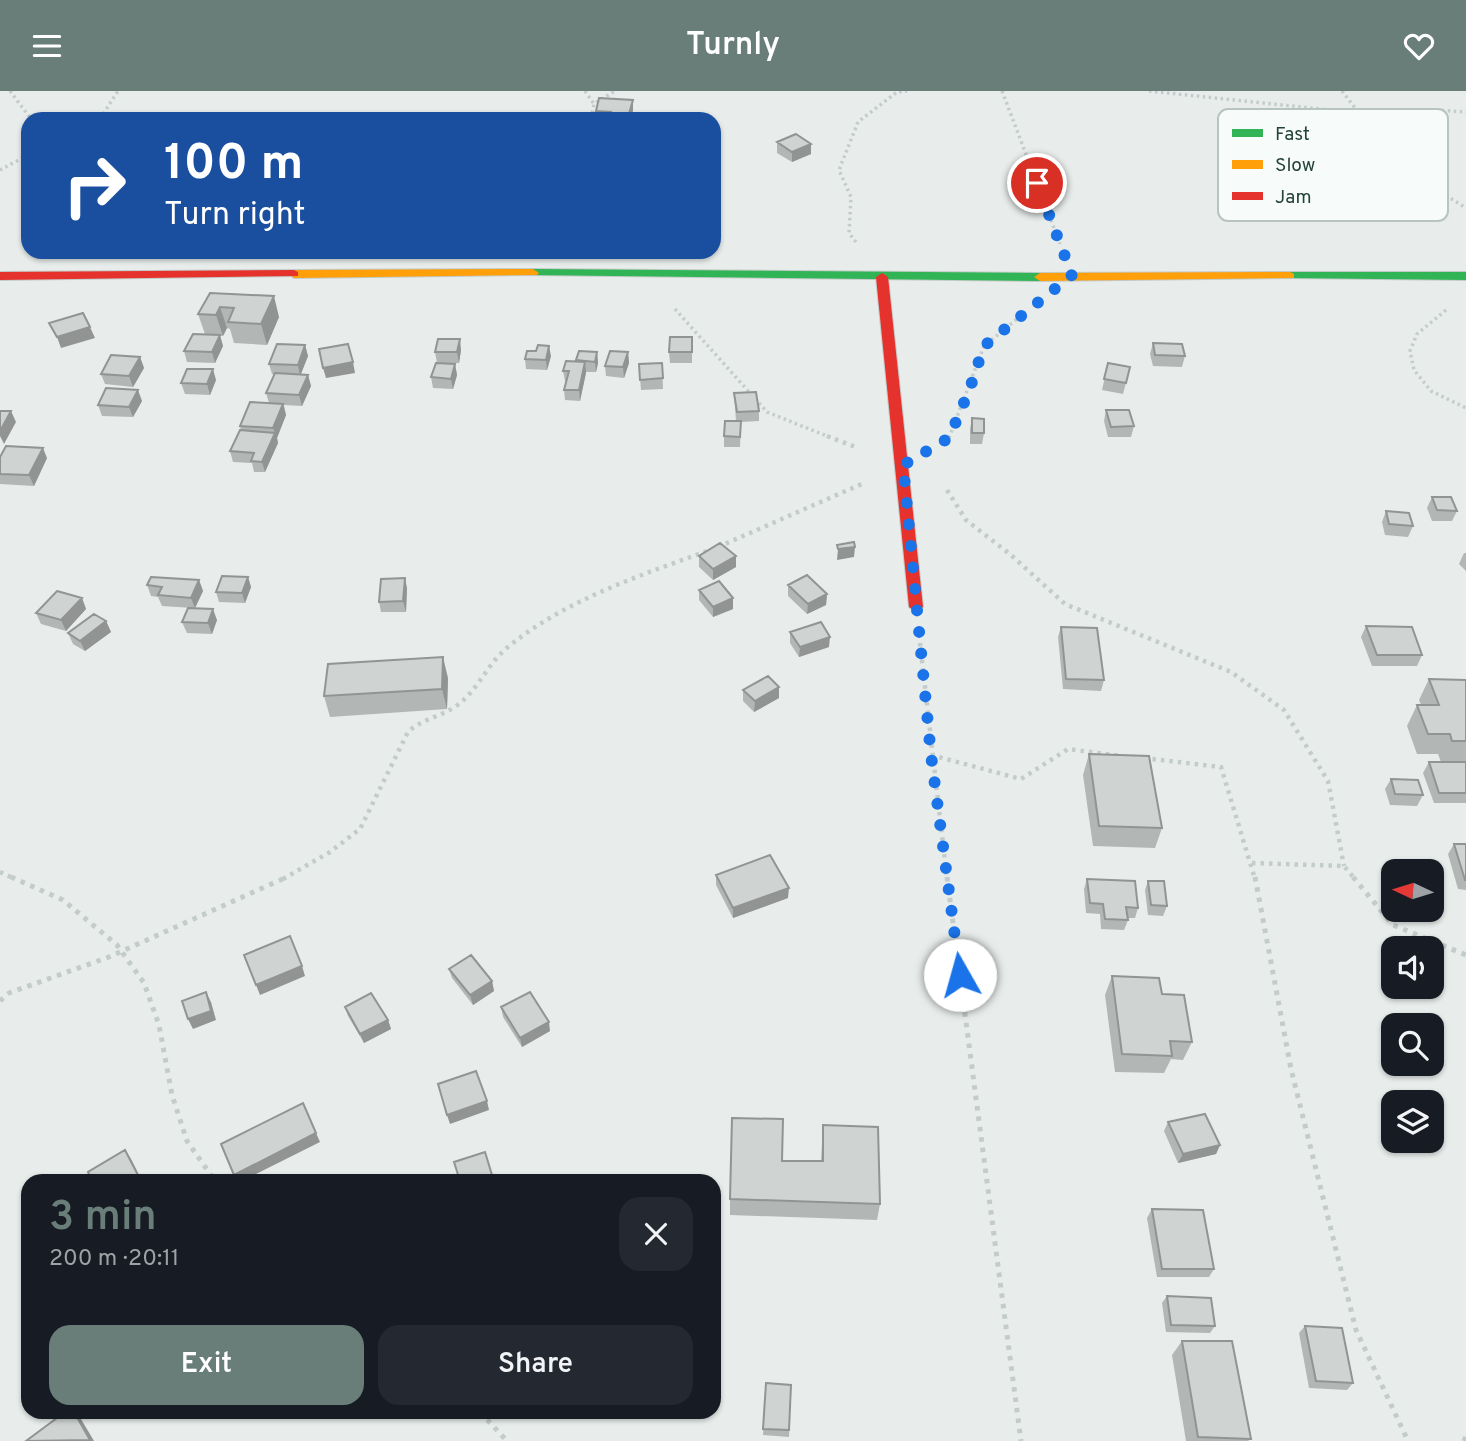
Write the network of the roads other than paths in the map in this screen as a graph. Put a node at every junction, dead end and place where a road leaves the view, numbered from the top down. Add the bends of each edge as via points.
1 (0, 276) edge
2 (1463, 276) edge
3 (882, 277) junction
4 (916, 607) road end

1 - 3 street via 485,273
2 - 3 street
3 - 4 street

